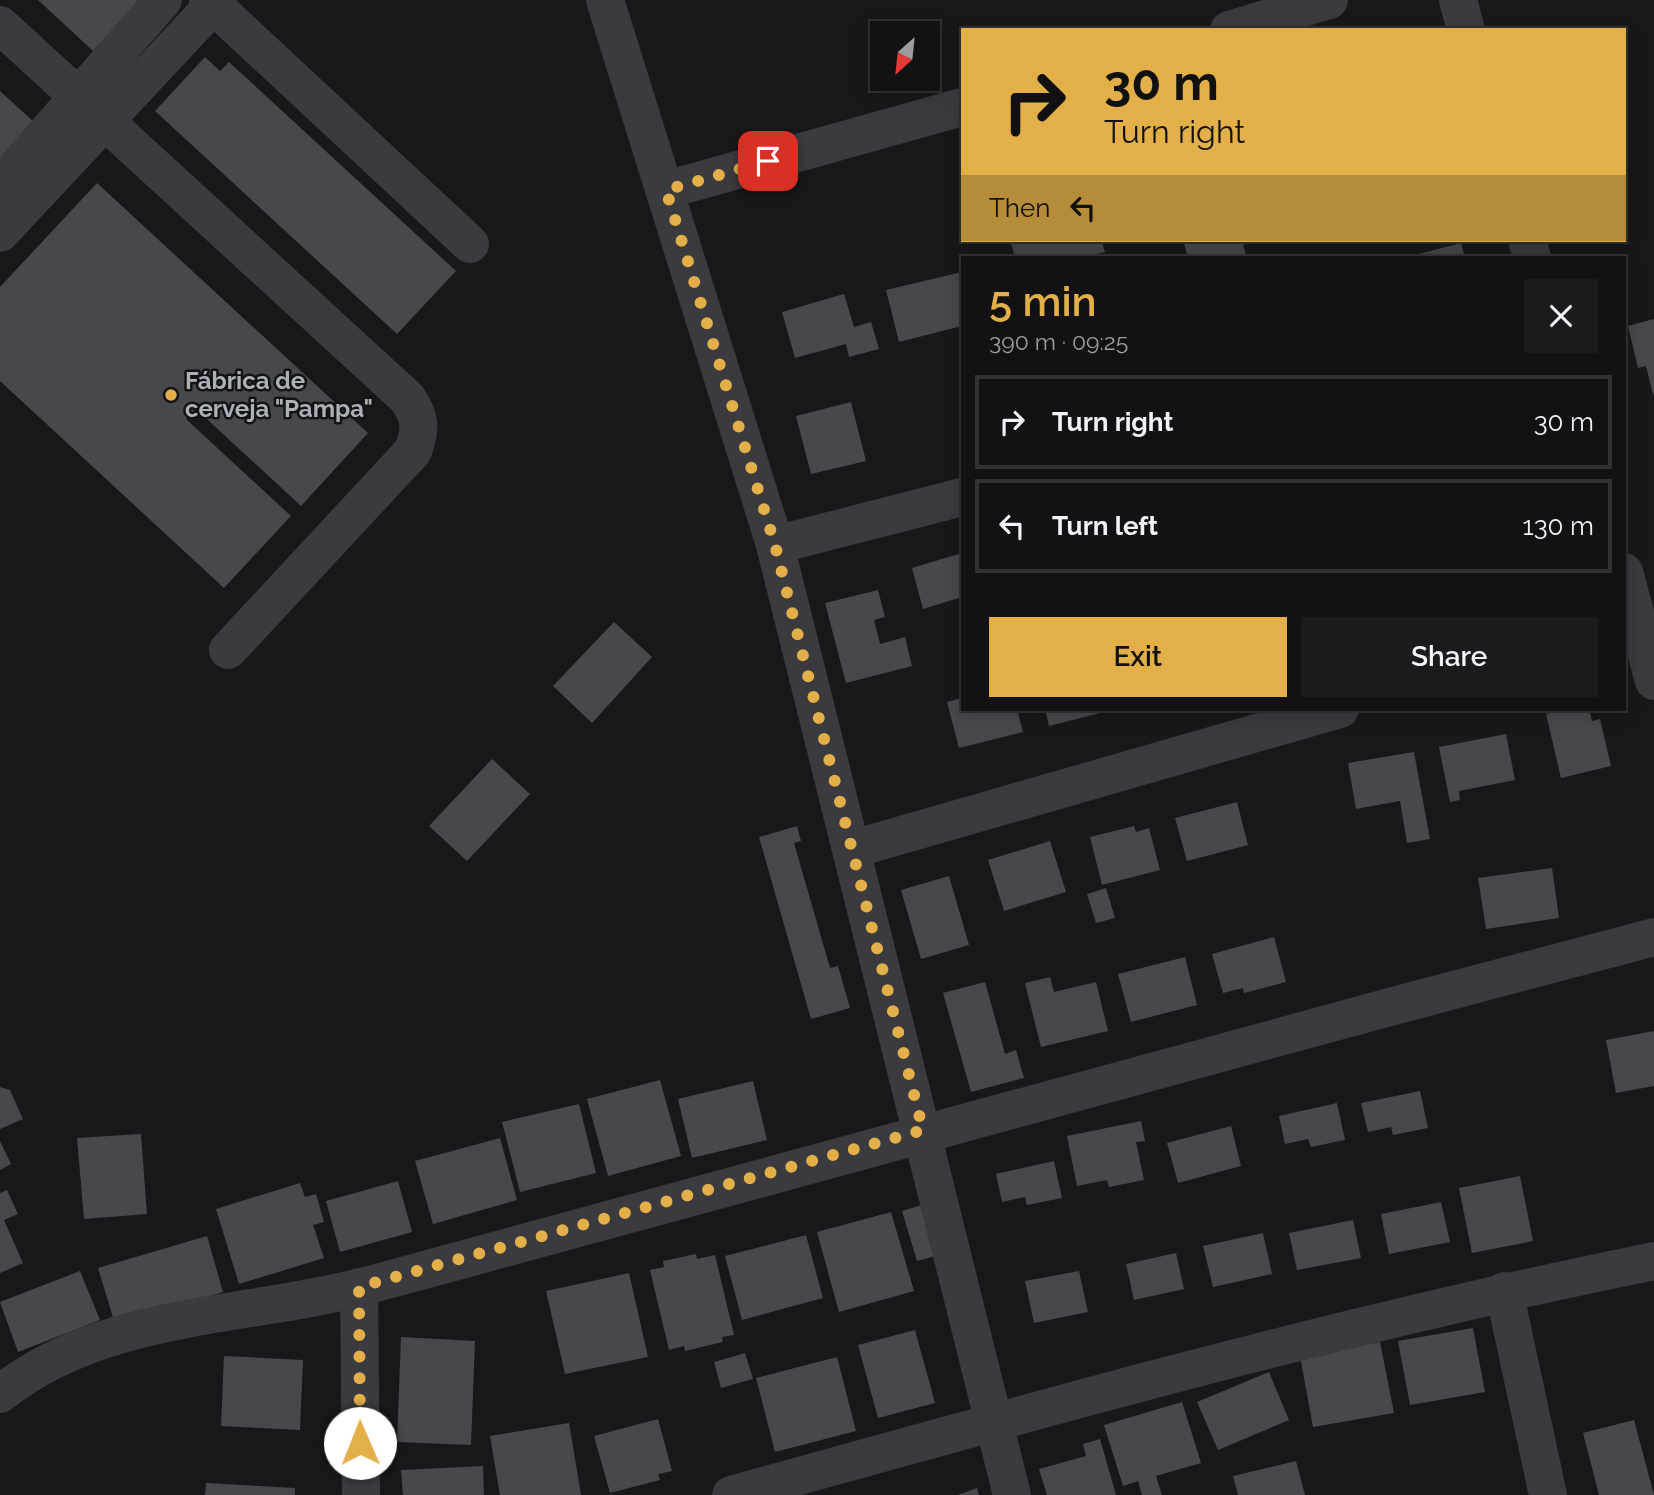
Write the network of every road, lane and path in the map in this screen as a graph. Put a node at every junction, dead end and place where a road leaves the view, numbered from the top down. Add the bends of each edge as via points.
1 (163, 0) edge
2 (605, 0) edge
3 (1329, 0) edge
4 (1458, 0) edge
5 (213, 2) edge
6 (0, 25) edge
7 (1236, 28) edge
8 (1465, 28) edge
9 (961, 107) edge
10 (92, 108) junction
11 (0, 186) edge
12 (666, 190) junction
13 (0, 233) edge
14 (470, 244) dead end
15 (961, 497) edge
16 (775, 545) junction
17 (1626, 585) edge
18 (1632, 625) edge
19 (228, 650) dead end
20 (1654, 681) edge
21 (1333, 711) edge
22 (853, 849) junction
23 (1654, 937) edge
24 (923, 1130) junction
25 (1654, 1261) edge
26 (359, 1287) junction
27 (1504, 1292) junction
28 (0, 1394) edge
29 (995, 1422) junction
30 (361, 1495) edge
31 (731, 1495) edge
32 (1012, 1495) edge
33 (1548, 1495) edge

1 - 10 street
2 - 12 street
3 - 7 street
4 - 8 street
5 - 10 street
5 - 14 street
6 - 10 street
9 - 12 street
10 - 11 street
10 - 13 street
10 - 19 street via 407,398 419,416 413,451
12 - 16 street
15 - 16 street
16 - 22 street
17 - 18 street
18 - 20 street
21 - 22 street
22 - 24 street
23 - 24 street
24 - 26 street
24 - 29 street
25 - 27 street
26 - 28 street via 127,1333 57,1359 19,1378
26 - 30 street
27 - 29 street via 1272,1347
27 - 33 street
29 - 31 street
29 - 32 street

